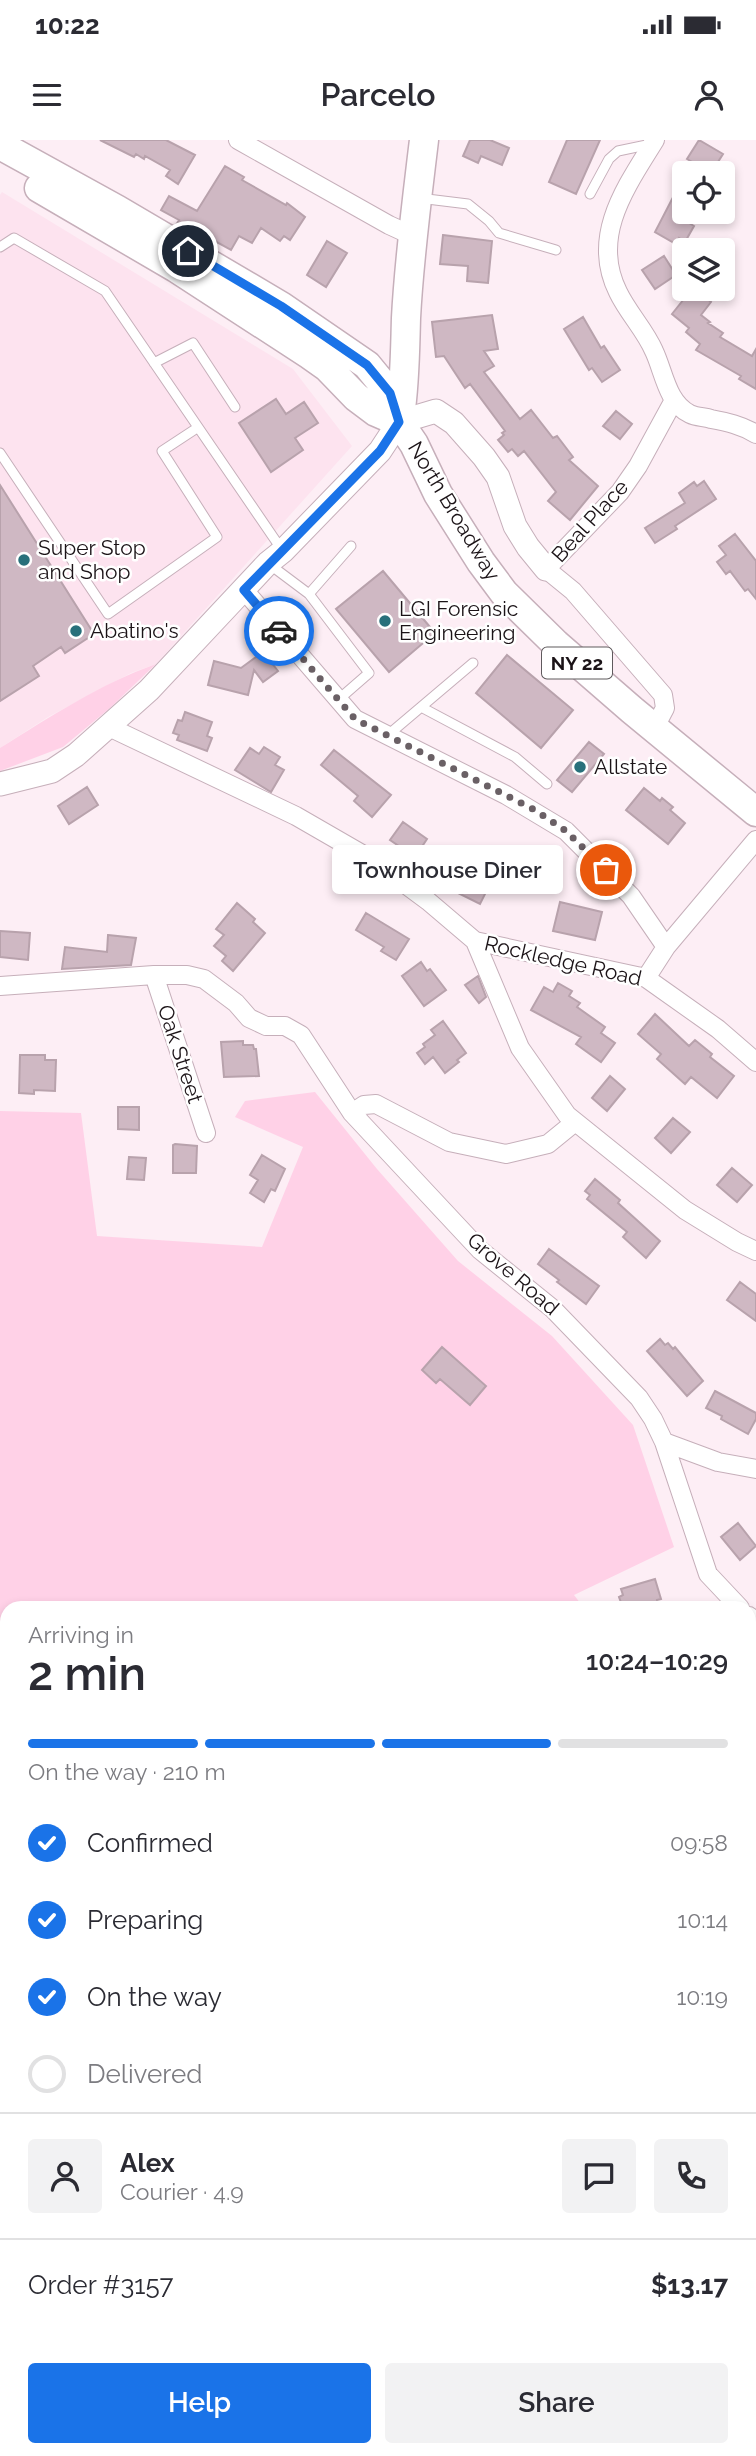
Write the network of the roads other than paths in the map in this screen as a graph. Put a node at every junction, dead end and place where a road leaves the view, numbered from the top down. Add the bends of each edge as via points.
1 (238, 140) edge
2 (424, 140) edge
3 (654, 142) edge
4 (0, 145) edge
5 (0, 167) edge
6 (590, 194) dead end
7 (418, 197) junction
8 (413, 236) junction
9 (0, 247) edge
10 (556, 250) dead end
11 (154, 363) junction
12 (674, 400) junction
13 (235, 407) dead end
14 (399, 422) junction
15 (197, 428) junction
16 (756, 433) edge
17 (0, 453) edge
18 (351, 547) dead end
19 (276, 557) junction
20 (546, 569) junction
21 (244, 590) junction
22 (309, 594) junction
23 (473, 663) dead end
24 (338, 700) junction
25 (421, 707) junction
26 (109, 727) junction
27 (655, 727) junction
28 (386, 736) junction
29 (0, 784) edge
30 (547, 784) dead end
31 (756, 812) edge
32 (756, 840) edge
33 (475, 940) junction
34 (666, 947) junction
35 (650, 972) junction
36 (154, 975) junction
37 (0, 986) edge
38 (756, 1062) edge
39 (352, 1113) junction
40 (575, 1122) junction
41 (206, 1133) dead end
42 (756, 1251) edge
43 (664, 1442) junction
44 (756, 1469) edge
45 (733, 1601) edge

1 - 8 street
2 - 7 main road, North Broadway
3 - 6 lane via 618,151 608,159
3 - 12 street via 615,208 607,261 618,292 653,347
4 - 14 main road via 130,217 343,346 367,365 390,393
5 - 14 main road via 176,268 327,367 376,412
7 - 8 main road, North Broadway
7 - 10 lane via 468,204 499,233
8 - 14 main road, North Broadway
9 - 11 lane via 14,238 105,291
11 - 13 lane via 193,343
11 - 15 lane
12 - 16 street via 690,414
12 - 20 street, Beal Place via 620,492
14 - 19 street via 380,451
14 - 20 street via 436,411 454,423 498,477 515,526
14 - 27 main road, North Broadway / NY 22 via 438,494 504,593 556,644
15 - 17 lane via 162,451 216,537 108,614
15 - 19 lane
18 - 22 lane
19 - 21 street
19 - 22 lane
20 - 27 street via 573,591 663,695 665,708
21 - 24 street
21 - 26 street
22 - 24 lane via 369,673
23 - 25 lane
24 - 28 street via 355,719
25 - 28 lane
25 - 30 lane via 515,757
26 - 29 street via 52,771
26 - 33 street, Rockledge Road via 296,816 374,861
27 - 31 main road, North Broadway / NY 22
28 - 34 street via 516,800 566,831 631,896
32 - 34 street
33 - 35 street, Rockledge Road
33 - 40 street via 520,1048
34 - 35 street
35 - 38 street, Rockledge Road
36 - 37 street, Grove Road
36 - 39 street, Grove Road via 204,979 249,1018 266,1026 285,1026 301,1035
36 - 41 street, Oak Street
39 - 40 street via 376,1104 449,1142 506,1154 548,1144
39 - 43 street, Grove Road via 480,1250 553,1309 603,1358 639,1398
40 - 42 street via 685,1210
43 - 44 street via 718,1462
43 - 45 street, Grove Road via 708,1574

